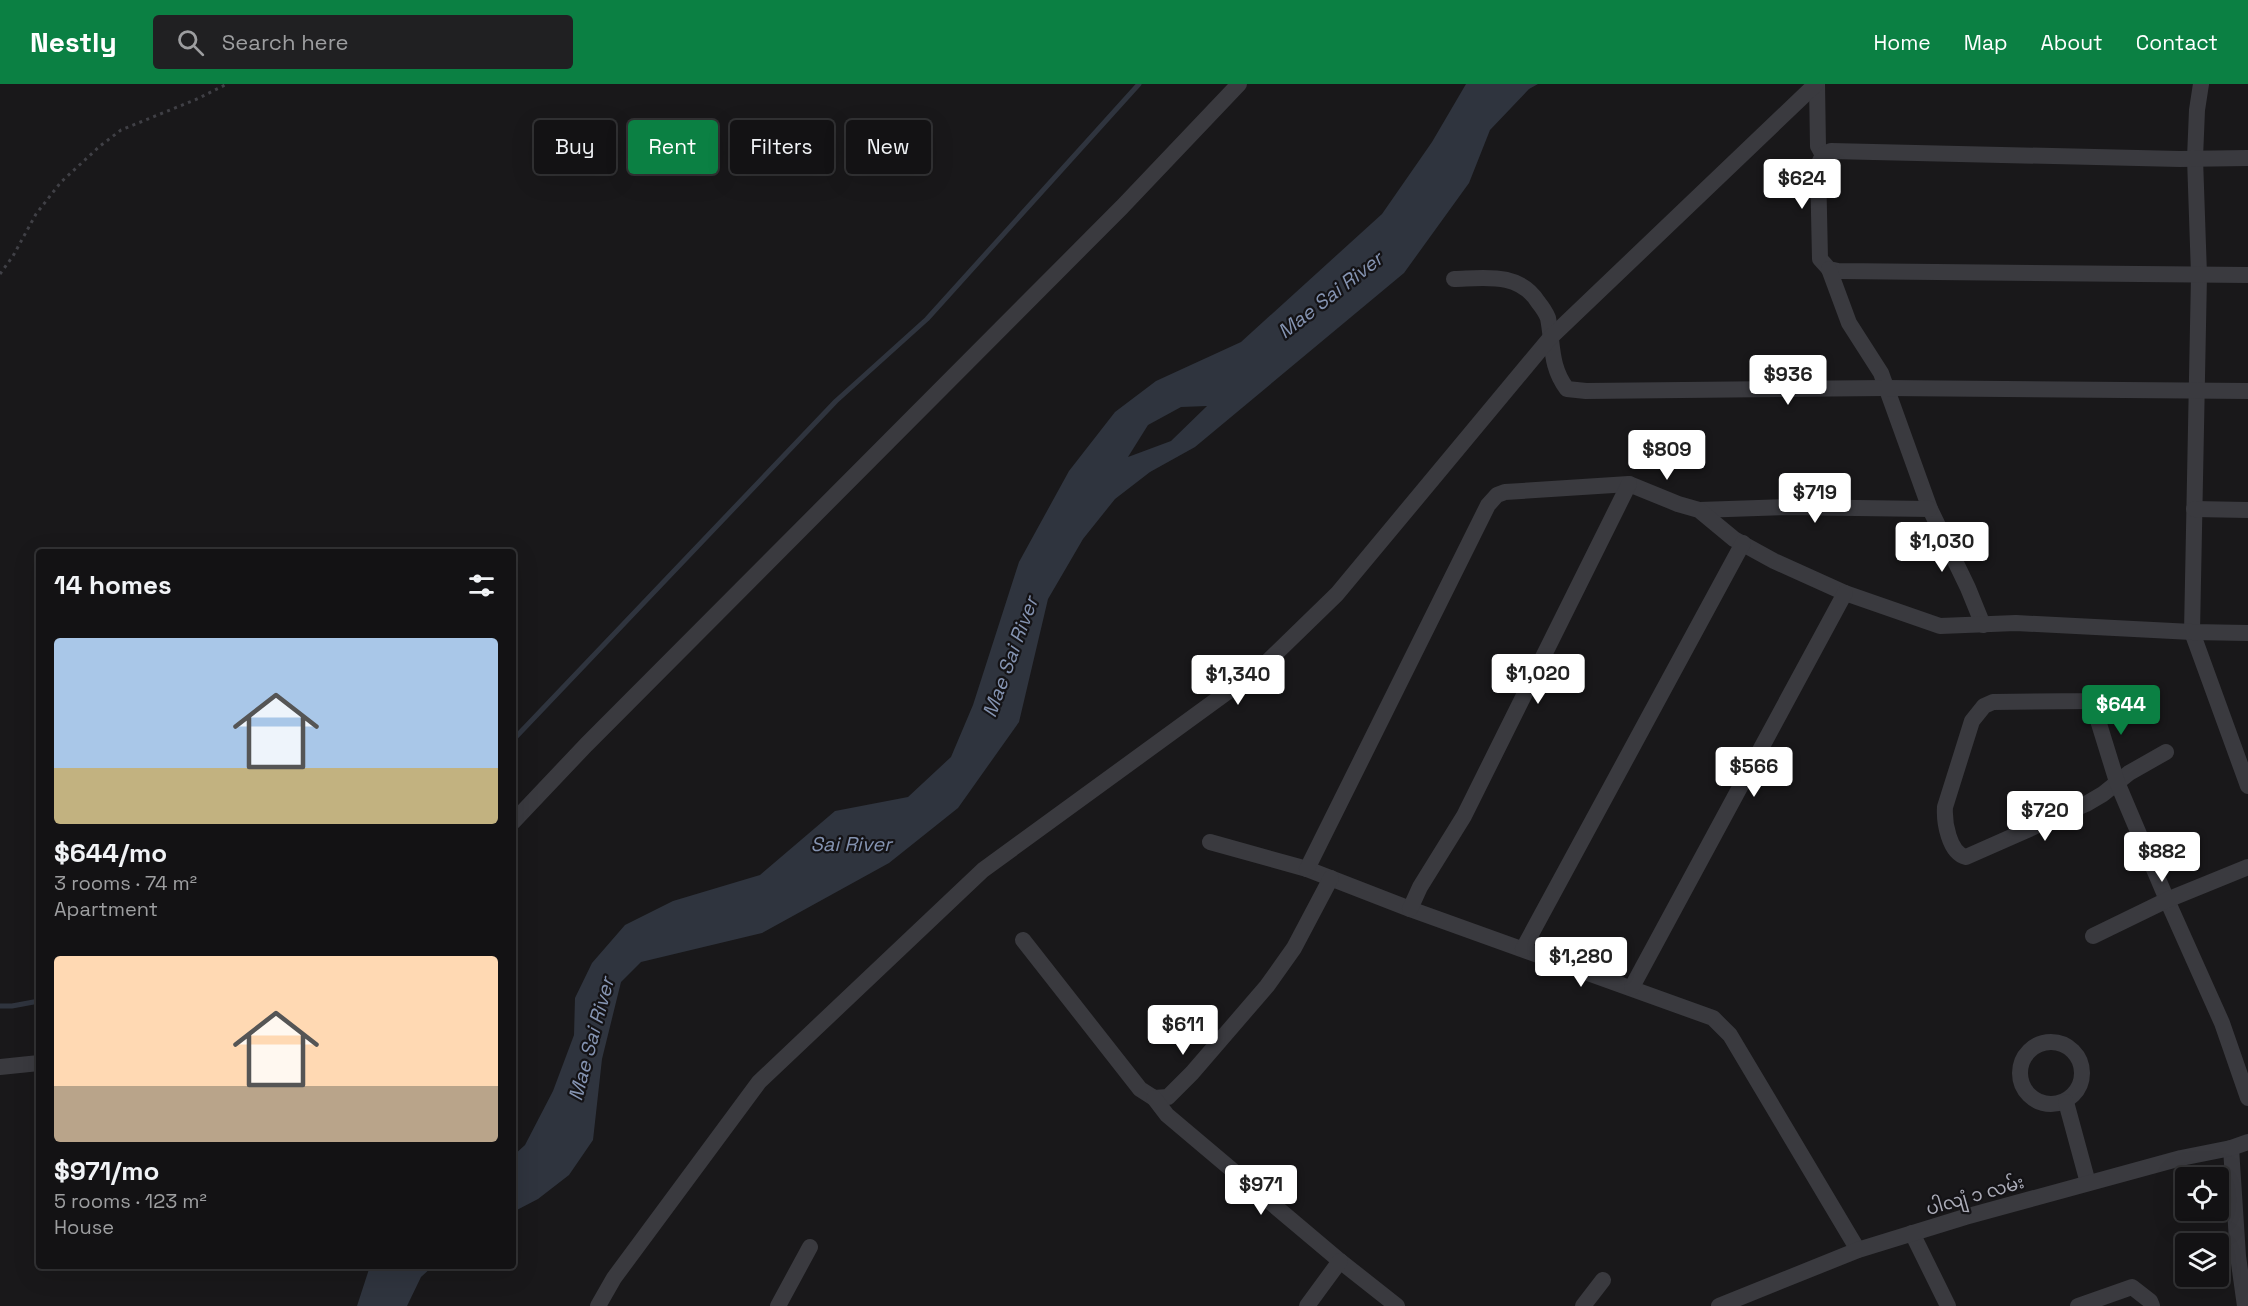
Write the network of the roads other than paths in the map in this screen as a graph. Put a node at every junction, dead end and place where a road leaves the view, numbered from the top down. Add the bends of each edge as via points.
1 (1239, 84) edge
2 (1816, 84) edge
3 (2195, 86) edge
4 (1823, 155) junction
5 (2195, 158) junction
6 (2248, 158) edge
7 (1829, 269) junction
8 (2199, 275) junction
9 (2248, 275) edge
10 (1454, 279) dead end
11 (1550, 338) junction
12 (1886, 388) junction
13 (2197, 391) junction
14 (2248, 391) edge
15 (1629, 484) junction
16 (1930, 508) junction
17 (2194, 509) junction
18 (1700, 510) junction
19 (2248, 510) edge
20 (1743, 543) junction
21 (1845, 593) junction
22 (1983, 625) junction
23 (2192, 632) junction
24 (2248, 633) edge
25 (2142, 698) dead end
26 (2092, 701) junction
27 (2166, 752) dead end
28 (2117, 782) junction
29 (2248, 786) edge
30 (516, 819) edge
31 (1210, 842) dead end
32 (2248, 867) edge
33 (1307, 869) junction
34 (1331, 878) junction
35 (2167, 900) junction
36 (1410, 909) junction
37 (2093, 936) dead end
38 (1023, 940) dead end
39 (1523, 949) junction
40 (1632, 987) junction
41 (36, 1064) edge
42 (0, 1066) edge
43 (1154, 1098) junction
44 (2248, 1098) edge
45 (2066, 1102) dead end
46 (2248, 1142) edge
47 (2231, 1148) junction
48 (2088, 1183) junction
49 (1912, 1233) junction
50 (810, 1247) dead end
51 (1858, 1250) junction
52 (1340, 1261) junction
53 (1604, 1280) dead end
54 (598, 1306) edge
55 (778, 1306) edge
56 (1307, 1306) edge
57 (1397, 1306) edge
58 (1583, 1306) edge
59 (1719, 1306) edge
60 (1947, 1306) edge
61 (2078, 1306) edge
62 (2152, 1306) edge
63 (2245, 1306) edge

1 - 30 street
2 - 4 street via 1818,146
2 - 11 street
3 - 5 street
4 - 5 street via 1831,151
4 - 7 street via 1818,165 1820,259
5 - 6 street
5 - 8 street
7 - 8 street
7 - 12 street via 1849,323 1881,373
8 - 9 street
8 - 13 street
10 - 11 street via 1501,278 1522,285 1534,295 1547,316
11 - 12 street via 1558,378 1567,389
11 - 54 street via 1336,594 1263,666 983,870 759,1082 614,1278
12 - 13 street
12 - 16 street
13 - 14 street
13 - 17 street
15 - 18 street
15 - 33 street via 1505,492 1488,505
15 - 36 street via 1464,816
16 - 18 street
16 - 22 street
17 - 19 street
17 - 23 street
18 - 20 street
20 - 21 street
20 - 39 street
21 - 22 street via 1940,626
21 - 40 street
22 - 23 street via 2016,623
23 - 24 street
23 - 29 street
25 - 26 street
26 - 28 street
26 - 28 street via 1993,702 1984,706 1972,721 1944,819 1957,852 1966,857 2086,804
27 - 28 street
28 - 35 street
31 - 33 street
32 - 35 street
33 - 34 street
34 - 36 street
34 - 43 street via 1294,948 1267,986 1168,1097
35 - 37 street
35 - 44 street via 2222,1023
36 - 39 street
38 - 43 street via 1140,1089
39 - 40 street
40 - 51 street via 1702,1012 1730,1035
41 - 42 street
43 - 52 street via 1167,1115
45 - 48 street
46 - 47 street, ပါလျံ ၁ လမ်း
47 - 48 street, ပါလျံ ၁ လမ်း
47 - 63 street
48 - 49 street, ပါလျံ ၁ လမ်း
49 - 51 street, ပါလျံ ၁ လမ်း
49 - 60 street
50 - 55 street
51 - 59 street, ပါလျံ ၁ လမ်း
52 - 56 street
52 - 57 street
53 - 58 street
61 - 62 street via 2132,1287

